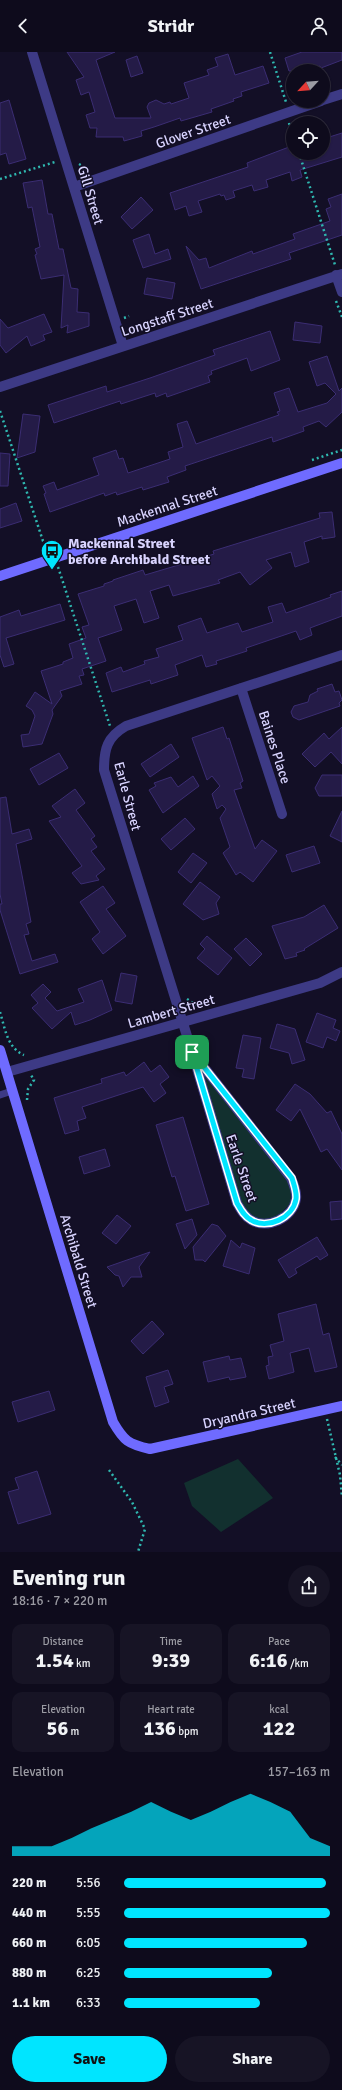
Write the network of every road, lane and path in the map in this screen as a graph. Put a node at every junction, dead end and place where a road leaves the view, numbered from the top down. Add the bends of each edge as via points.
1 (32, 52) edge
2 (270, 52) edge
3 (342, 94) edge
4 (330, 98) edge
5 (286, 103) edge
6 (302, 108) edge
7 (65, 159) junction
8 (301, 160) edge
9 (93, 169) dead end
10 (0, 179) edge
11 (74, 187) junction
12 (338, 272) edge
13 (338, 295) edge
14 (342, 317) edge
15 (123, 346) junction
16 (0, 387) edge
17 (0, 411) edge
18 (342, 463) edge
19 (55, 558) junction
20 (0, 576) edge
21 (342, 655) edge
22 (241, 688) junction
23 (109, 725) dead end
24 (282, 814) dead end
25 (342, 972) edge
26 (0, 1012) edge
27 (182, 1022) junction
28 (0, 1050) edge
29 (192, 1052) junction
30 (28, 1066) junction
31 (7, 1072) junction
32 (12, 1090) junction
33 (0, 1095) edge
34 (29, 1105) dead end
35 (342, 1406) edge
36 (324, 1410) junction
37 (163, 1447) joint
38 (335, 1457) junction
39 (342, 1465) edge
40 (109, 1470) dead end
41 (342, 1497) edge
42 (138, 1552) edge

1 - 7 street, Gill Street
2 - 5 path
3 - 4 street, Glover Street
6 - 11 street, Glover Street
7 - 9 path via 74,157 80,166
7 - 10 path
7 - 11 street, Gill Street
8 - 12 path
11 - 15 street, Gill Street
12 - 13 street
12 - 15 street, Longstaff Street
13 - 14 path
15 - 16 street, Longstaff Street
17 - 19 path via 43,541 51,547
18 - 19 street, Mackennal Street
19 - 20 street, Mackennal Street
19 - 23 path
21 - 22 street, Earle Street
22 - 24 street, Baines Place
22 - 27 street, Earle Street via 126,726 115,733 104,754 104,770
25 - 27 street, Lambert Street via 320,983
26 - 30 path via 9,1041 15,1050 24,1056
27 - 29 street, Earle Street
27 - 30 street, Lambert Street
28 - 31 street, Archibald Street
29 - 29 street, Earle Street via 237,1203 243,1214 252,1221 268,1223 281,1219 294,1206 296,1188 292,1178
30 - 31 street, Lambert Street
30 - 34 path via 34,1080 28,1089
31 - 32 street, Archibald Street
32 - 33 lane
32 - 37 street, Archibald Street via 113,1422 129,1444 150,1449
35 - 36 street, Dryandra Street
36 - 37 street, Dryandra Street
36 - 38 path
38 - 39 path
38 - 41 path
40 - 42 path via 132,1502 145,1529

